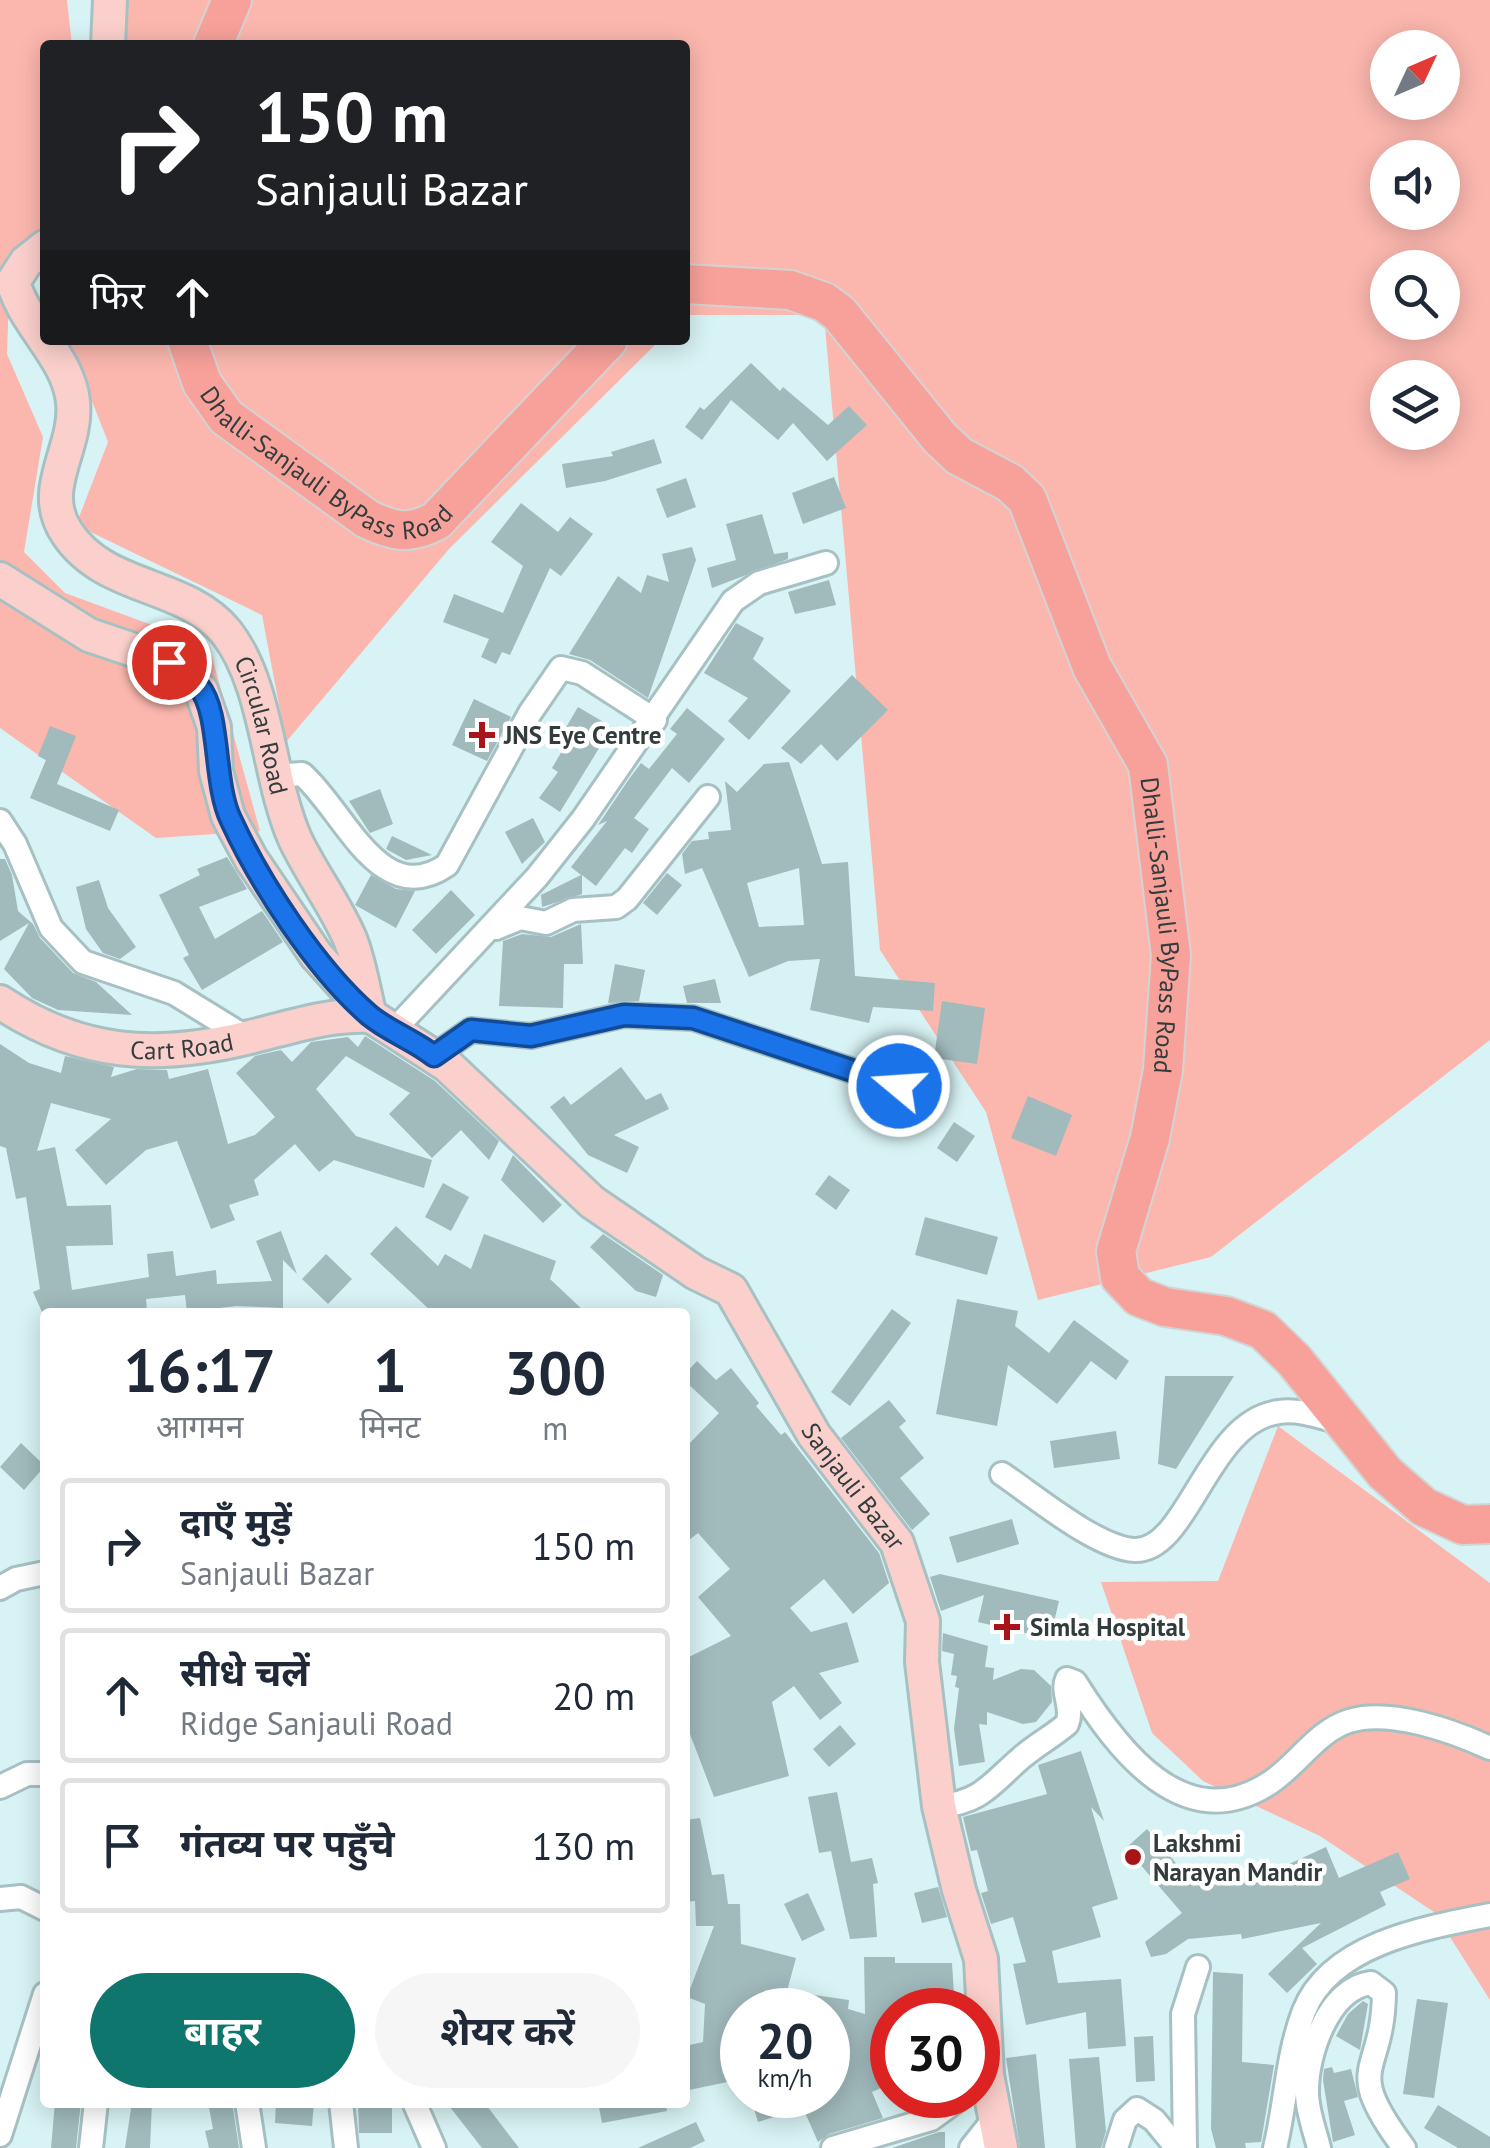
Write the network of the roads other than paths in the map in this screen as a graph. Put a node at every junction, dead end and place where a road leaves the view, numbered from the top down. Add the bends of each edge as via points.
1 (110, 0) edge
2 (232, 0) edge
3 (108, 40) edge
4 (215, 40) edge
5 (40, 251) edge
6 (690, 284) edge
7 (40, 338) edge
8 (45, 345) edge
9 (189, 345) edge
10 (603, 345) edge
11 (826, 563) dead end
12 (0, 579) edge
13 (655, 720) junction
14 (273, 776) junction
15 (708, 798) dead end
16 (0, 821) edge
17 (477, 941) junction
18 (0, 1002) edge
19 (382, 1023) junction
20 (247, 1038) junction
21 (434, 1056) junction
22 (899, 1086) dead end
23 (1340, 1422) junction
24 (1002, 1474) dead end
25 (1490, 1524) edge
26 (40, 1575) edge
27 (0, 1588) edge
28 (1490, 1748) edge
29 (40, 1774) edge
30 (0, 1788) edge
31 (939, 1806) junction
32 (0, 1899) edge
33 (40, 1906) edge
34 (1490, 1915) edge
35 (1198, 1967) dead end
36 (980, 1988) edge
37 (40, 2010) edge
38 (95, 2108) edge
39 (248, 2108) edge
40 (342, 2108) edge
41 (417, 2108) edge
42 (932, 2118) edge
43 (998, 2133) edge
44 (0, 2136) edge
45 (91, 2148) edge
46 (254, 2148) edge
47 (346, 2148) edge
48 (434, 2148) edge
49 (833, 2148) edge
50 (971, 2148) edge
51 (1116, 2148) edge
52 (1177, 2148) edge
53 (1185, 2148) edge
54 (1275, 2148) edge
55 (1319, 2148) edge
56 (1404, 2148) edge

1 - 3 main road
2 - 4 main road
5 - 7 main road, Circular Road via 13,282 20,308
6 - 23 main road, Dhalli-Sanjauli ByPass Road via 790,290 830,305 940,438 1027,499 1092,666 1142,747 1154,793 1170,974 1150,1138 1116,1252 1120,1277 1139,1297 1165,1308 1226,1316 1263,1330
8 - 14 main road, Circular Road via 70,382 74,407 53,498 67,533 94,562 188,603 224,630 248,669
9 - 10 main road, Dhalli-Sanjauli ByPass Road via 202,383 226,417 367,519 415,532 436,521
11 - 13 street via 758,583 732,601
12 - 19 main road, Sanjauli Bazar via 89,635 169,662 202,690 228,816 251,860 316,955
13 - 14 street via 582,672 560,668 446,865 410,880 366,852 302,774
13 - 17 street via 537,877
14 - 19 main road, Circular Road
15 - 17 street via 616,907 573,910 546,923 512,918
16 - 20 street via 51,928 84,962 174,993
17 - 19 street
18 - 20 main road, Cart Road via 33,1024 103,1050 178,1051
19 - 20 main road, Cart Road via 342,1015
19 - 21 main road, Sanjauli Bazar
21 - 22 street via 471,1030 531,1036 595,1019 660,1014 720,1026
21 - 31 main road, Sanjauli Bazar via 592,1202 731,1290 814,1435 897,1543 923,1622
23 - 24 street via 1280,1412 1256,1420 1208,1466 1161,1540 1138,1550 1114,1546
23 - 25 main road, Dhalli-Sanjauli ByPass Road via 1424,1507 1463,1525
26 - 27 street
28 - 31 street via 1380,1717 1351,1720 1271,1782 1230,1802 1194,1800 1159,1782 1129,1754 1068,1680 1067,1724 975,1800
29 - 30 street
31 - 36 main road, Sanjauli Bazar via 981,1959
32 - 33 street via 20,1896
34 - 54 street via 1425,1928 1365,1952 1318,1989 1295,2038
35 - 53 street via 1183,2014
37 - 44 street
38 - 45 street
39 - 46 street
40 - 47 street
41 - 48 street
42 - 49 street
43 - 50 street
51 - 52 street via 1124,2120 1137,2110
55 - 56 street via 1307,2094 1313,2048 1345,1994 1371,1984 1384,1993 1384,2010 1367,2086

